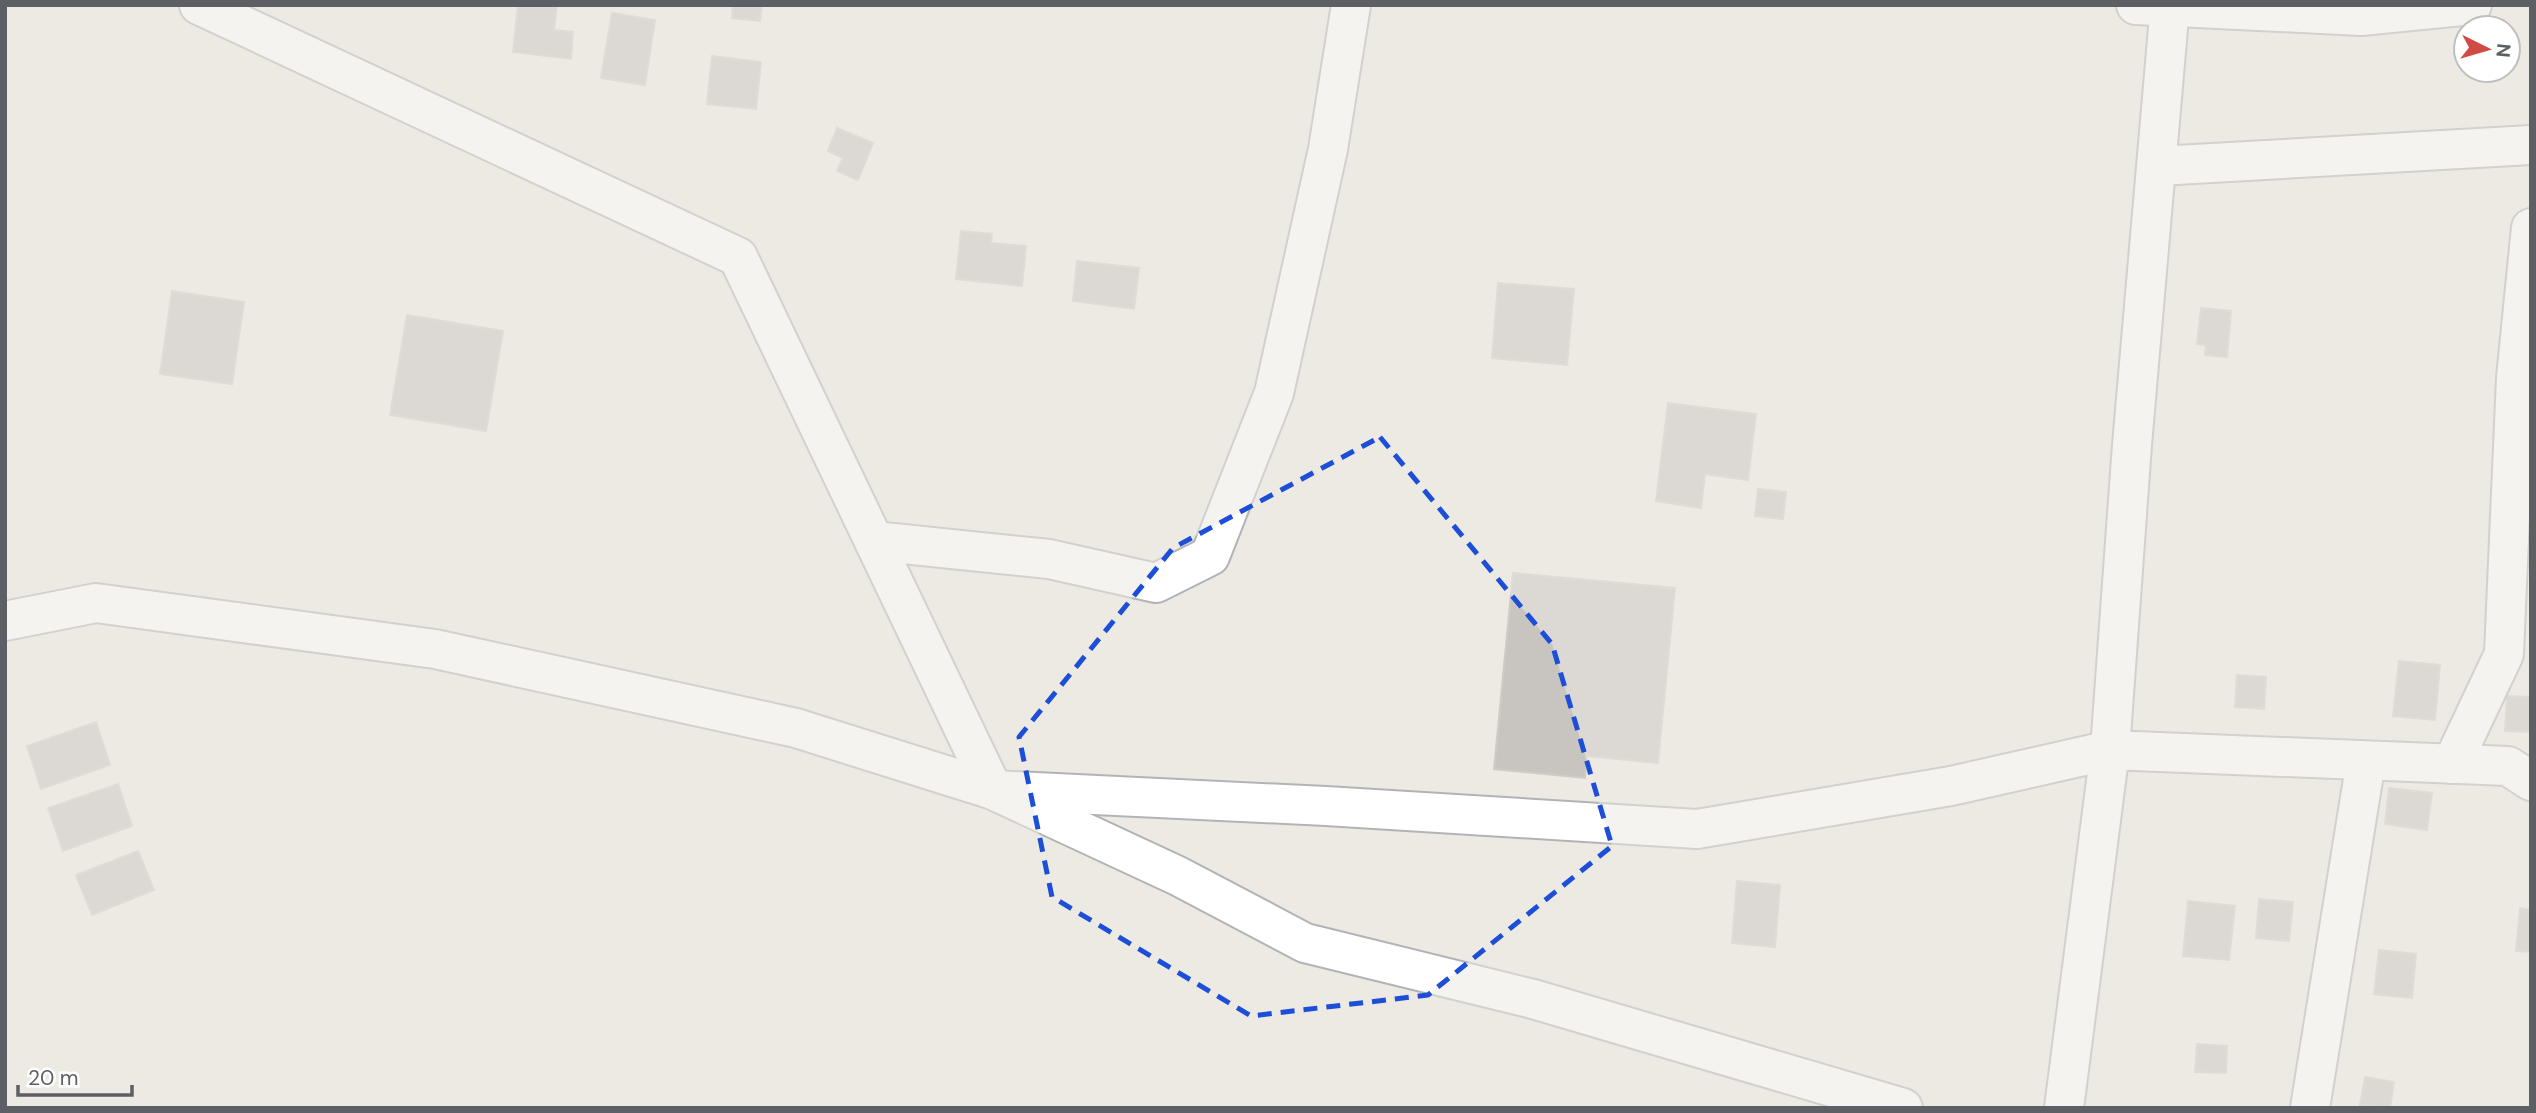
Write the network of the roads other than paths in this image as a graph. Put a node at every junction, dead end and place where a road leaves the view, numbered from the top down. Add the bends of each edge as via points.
1 (198, 5) edge
2 (1351, 5) edge
3 (2472, 5) edge
4 (2159, 7) edge
5 (2531, 145) edge
6 (2158, 166) junction
7 (2531, 228) edge
8 (874, 541) junction
9 (5, 621) edge
10 (2110, 750) junction
11 (2366, 761) junction
12 (2452, 764) junction
13 (2531, 781) edge
14 (993, 790) junction
15 (1903, 1108) edge
16 (2064, 1108) edge
17 (2310, 1108) edge

1 - 8 street via 738,257
2 - 8 street via 1328,149 1274,393 1210,556 1156,583 1049,559
3 - 4 street via 2361,16
4 - 6 street
5 - 6 street
6 - 10 street
7 - 12 street via 2516,378 2504,654
8 - 14 street
9 - 14 street via 96,603 435,649 796,728
10 - 11 street
10 - 14 street via 1951,786 1697,829
10 - 16 street
11 - 12 street
11 - 17 street
12 - 13 street via 2508,766
14 - 15 street via 1178,876 1305,943 1533,999

